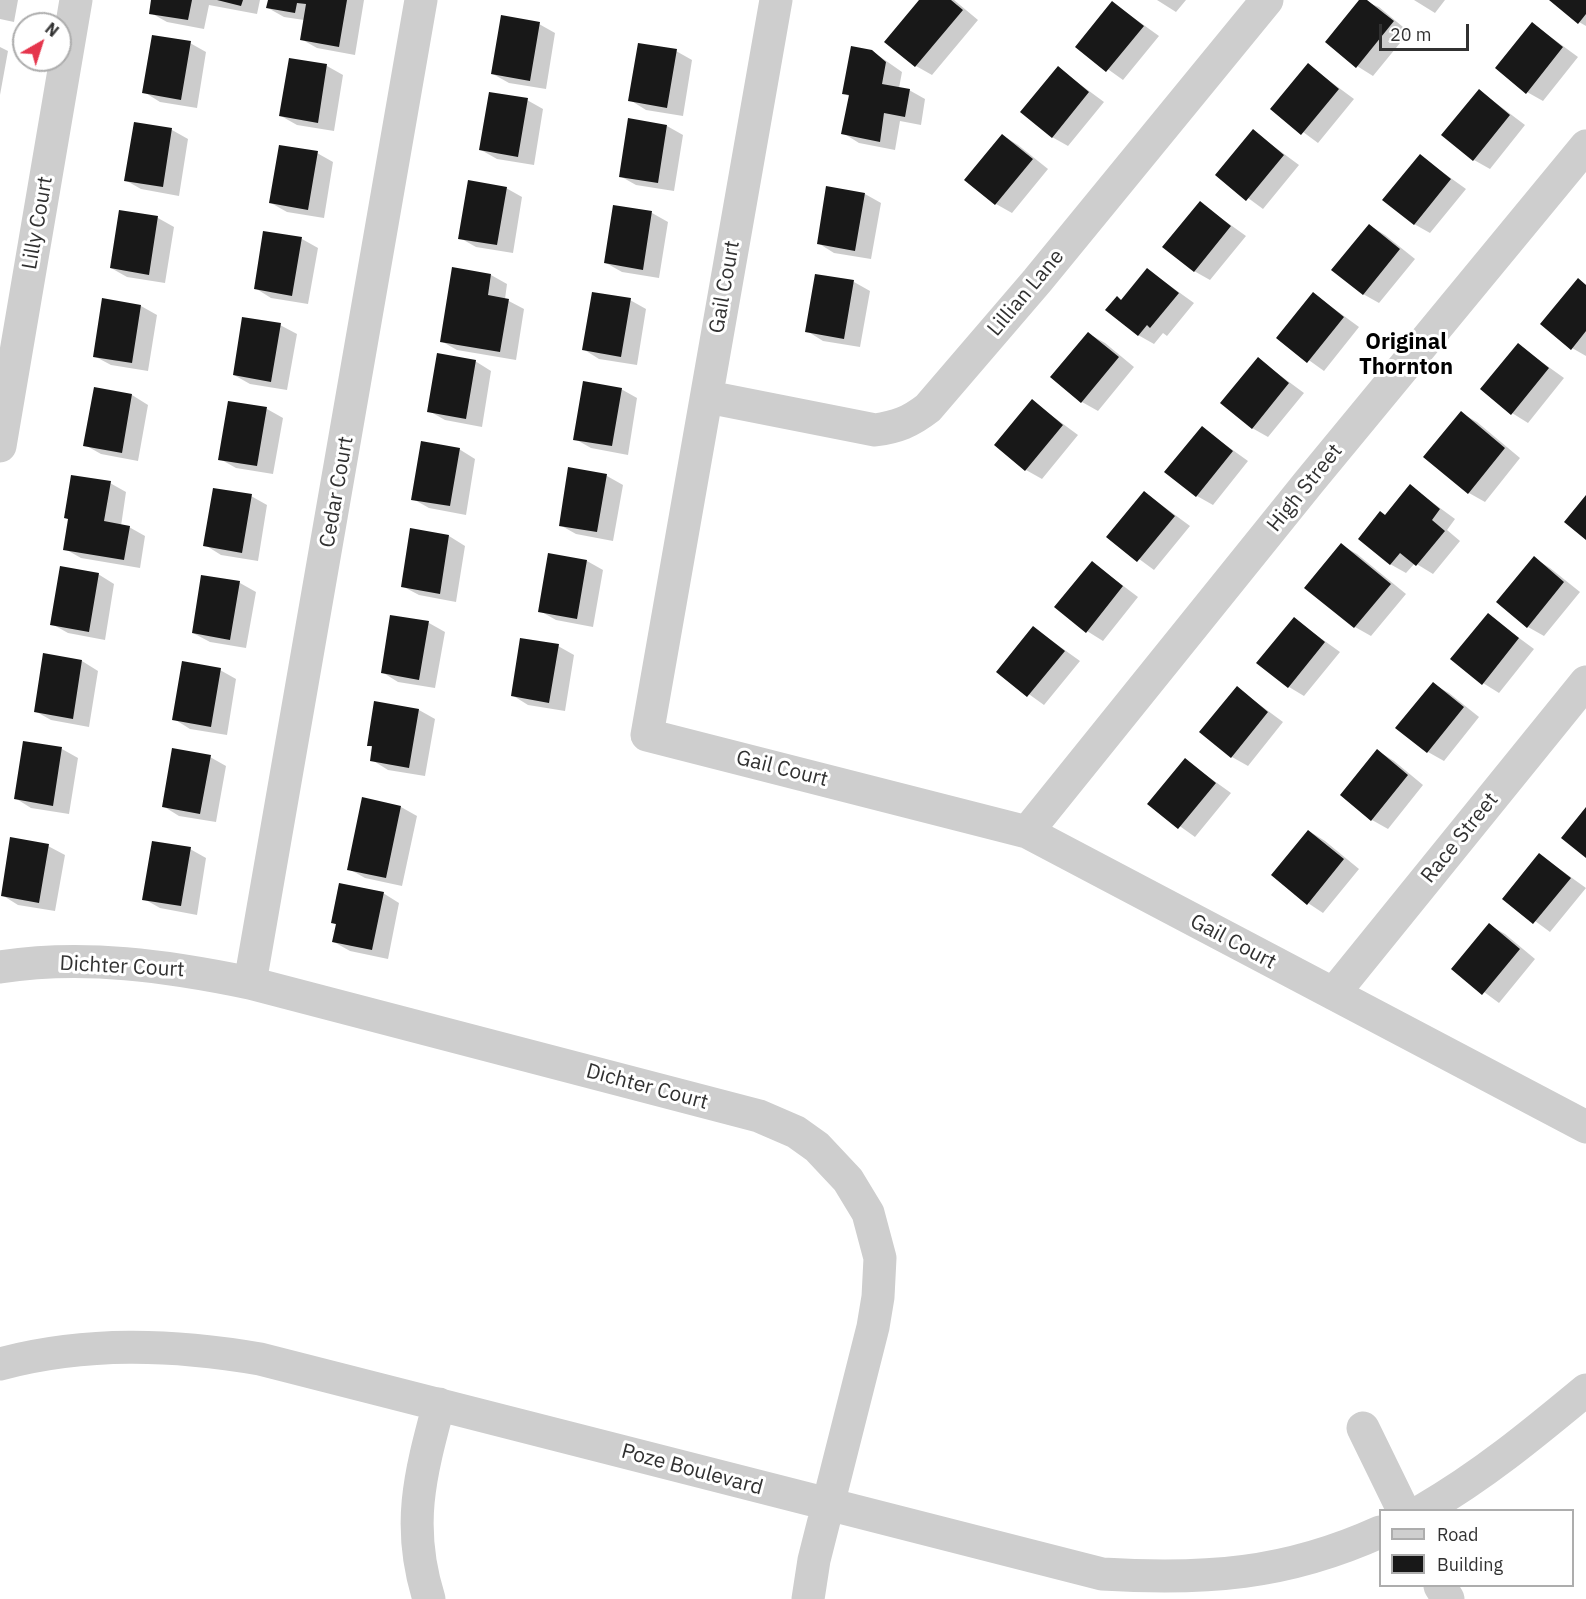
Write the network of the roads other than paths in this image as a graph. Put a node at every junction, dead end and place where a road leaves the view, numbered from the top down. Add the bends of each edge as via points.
1 (76, 0) edge
2 (421, 0) edge
3 (776, 0) edge
4 (1267, 0) edge
5 (1586, 146) edge
6 (708, 397) junction
7 (0, 446) edge
8 (1586, 682) edge
9 (1027, 832) junction
10 (0, 967) edge
11 (250, 983) junction
12 (1334, 993) junction
13 (1586, 1127) edge
14 (0, 1364) edge
15 (1586, 1390) edge
16 (439, 1404) junction
17 (1363, 1428) dead end
18 (828, 1505) junction
19 (1403, 1509) edge
20 (1425, 1509) edge
21 (1379, 1532) edge
22 (429, 1599) edge
23 (808, 1599) edge

1 - 7 street, Lilly Court
2 - 11 street, Cedar Court
3 - 6 street, Gail Court
4 - 6 street, Lillian Lane via 1037,281 928,408 913,420 875,430
5 - 9 street, High Street
6 - 9 street, Gail Court via 647,735
8 - 12 street, Race Street
9 - 12 street, Gail Court
10 - 11 street, Dichter Court via 55,962 123,963 182,969
11 - 18 street, Dichter Court via 759,1116 796,1132 817,1147 860,1196 868,1213 881,1271 873,1327
12 - 13 street, Gail Court
14 - 16 street, Poze Boulevard via 109,1346 201,1349 260,1359
15 - 20 street via 1512,1451
16 - 18 street, Poze Boulevard
16 - 22 street via 416,1504 422,1577
17 - 19 street
18 - 21 street, Poze Boulevard via 1082,1570 1169,1578 1255,1571 1323,1555
18 - 23 street, Dichter Court

